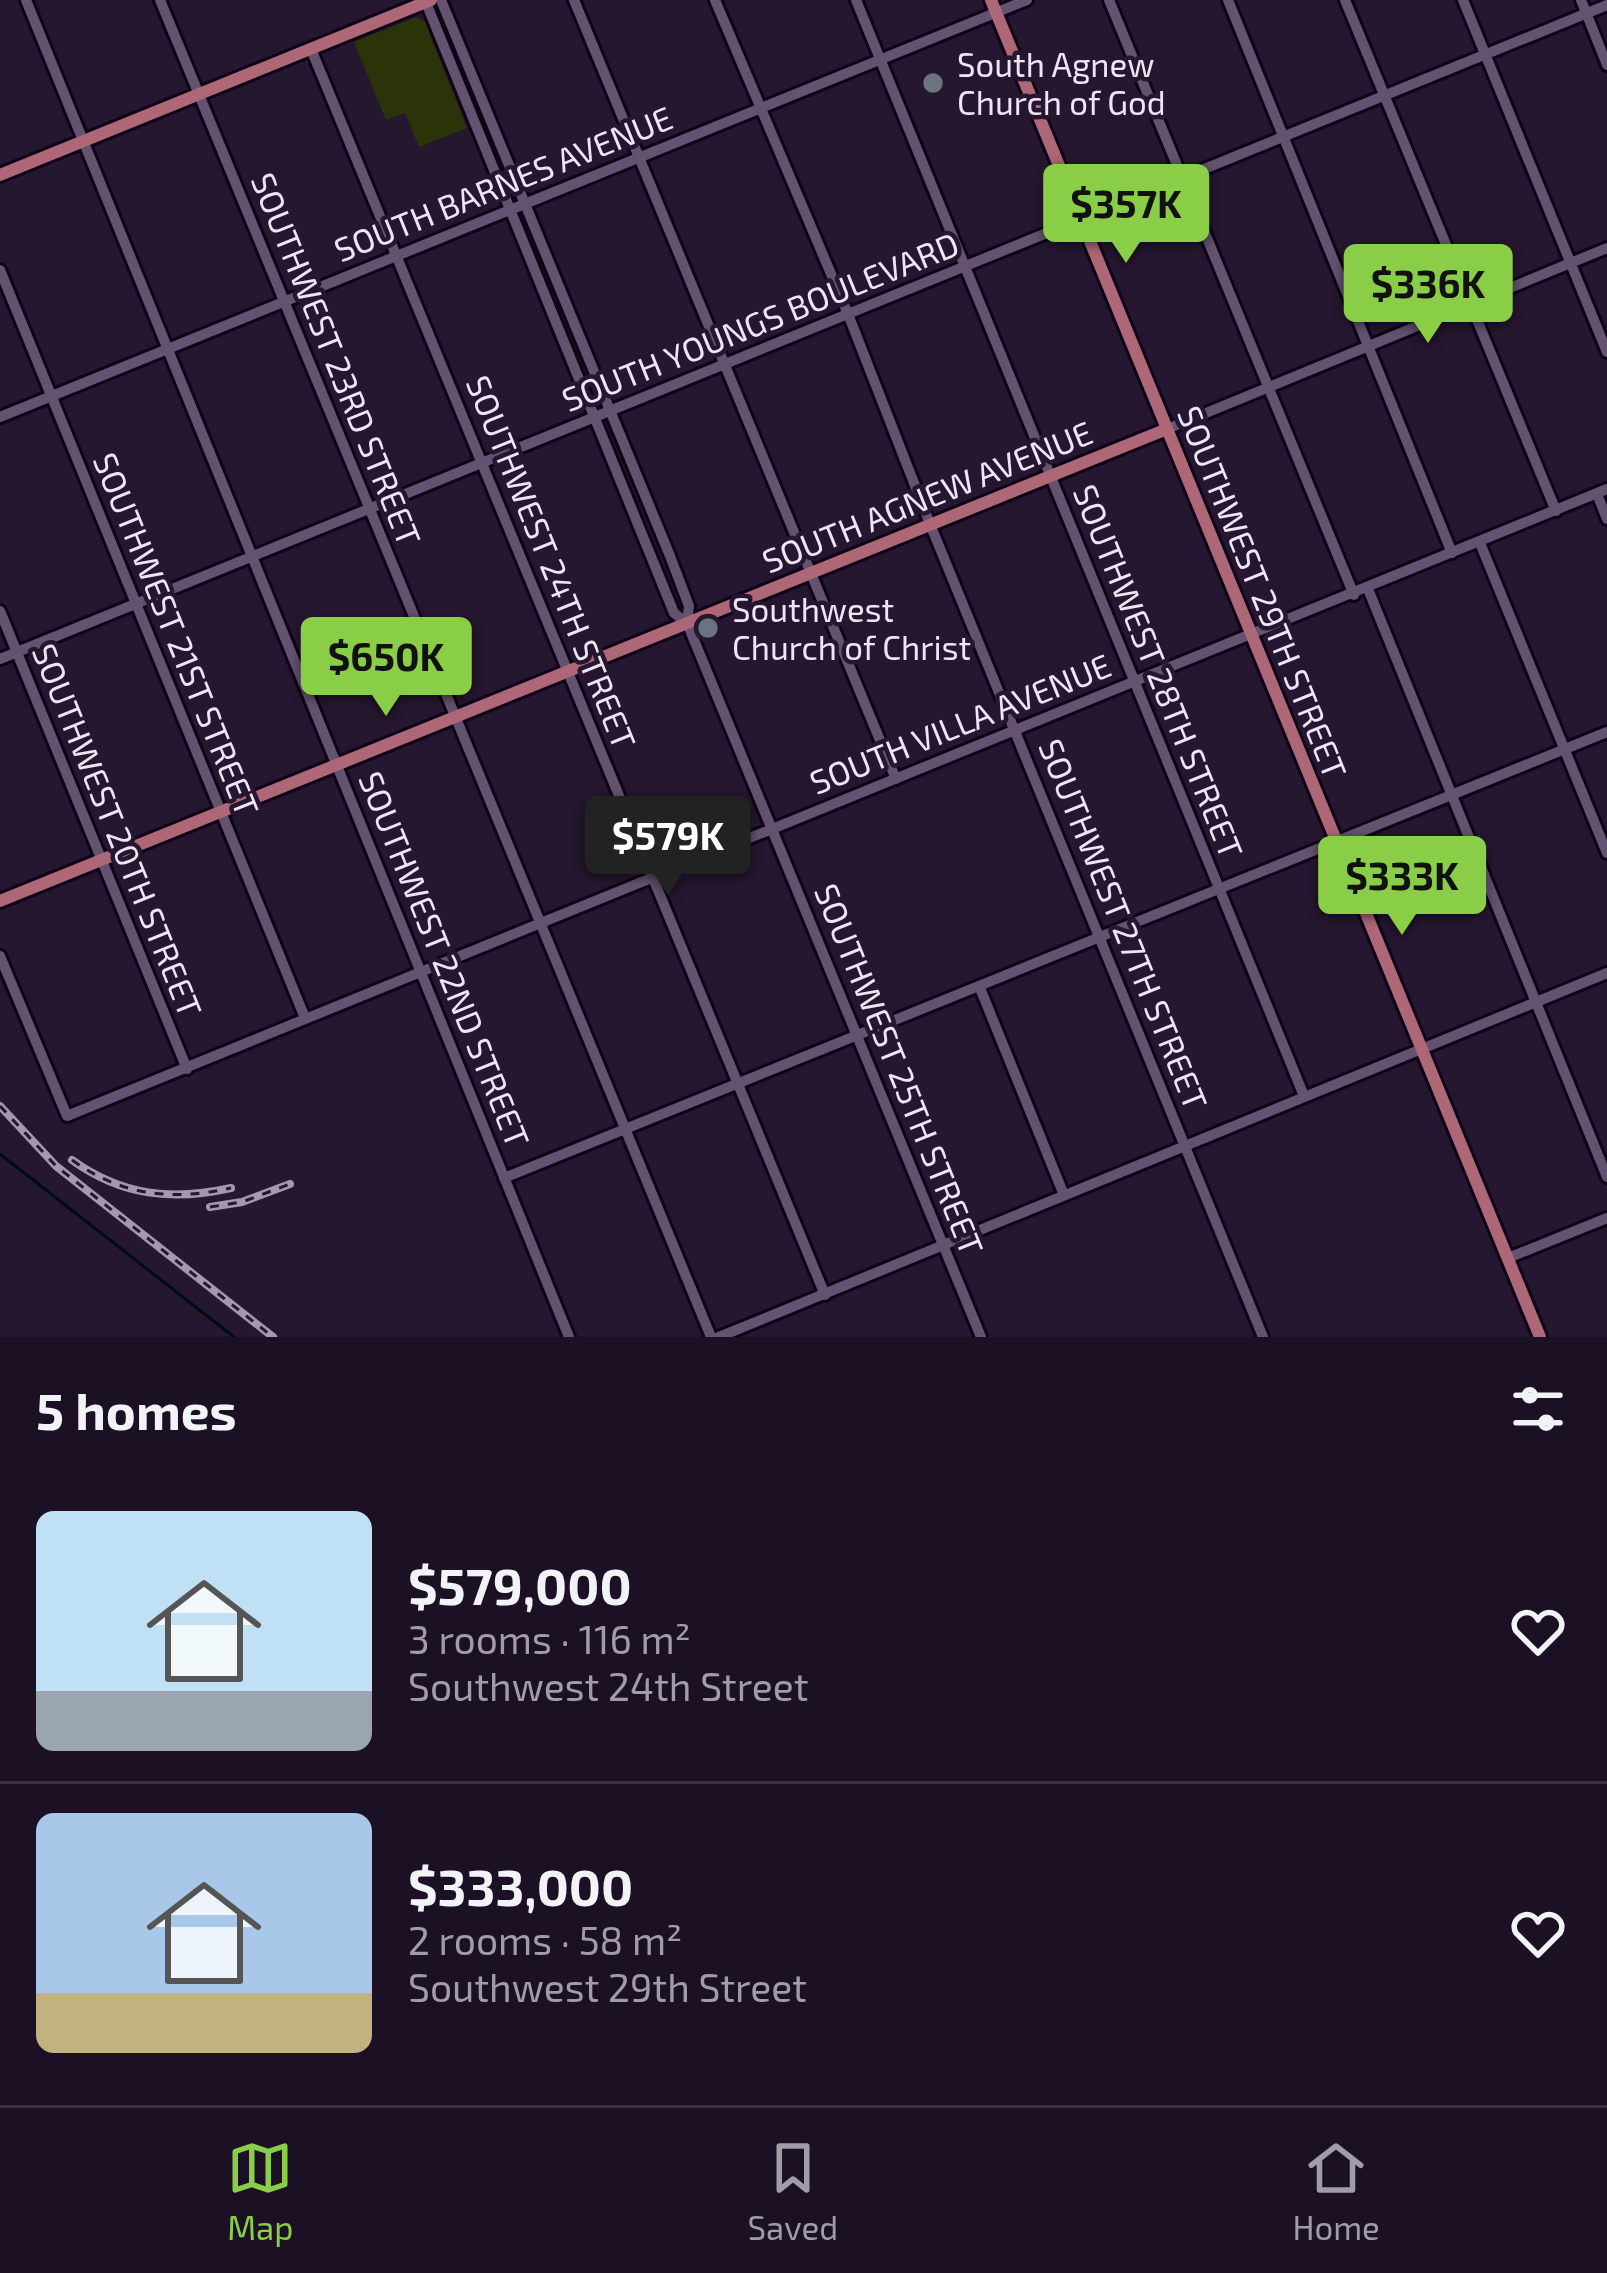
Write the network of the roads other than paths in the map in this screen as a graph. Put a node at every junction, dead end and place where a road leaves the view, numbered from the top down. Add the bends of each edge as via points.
1 (26, 0) edge
2 (160, 0) edge
3 (441, 0) edge
4 (574, 0) edge
5 (715, 0) edge
6 (856, 0) edge
7 (1027, 0) edge
8 (1109, 0) edge
9 (1228, 0) edge
10 (1345, 0) edge
11 (1462, 0) edge
12 (1581, 0) edge
13 (427, 1) edge
14 (1607, 5) edge
15 (993, 7) edge
16 (1586, 13) junction
17 (311, 49) junction
18 (1485, 55) junction
19 (880, 60) junction
20 (1607, 65) edge
21 (198, 94) junction
22 (1386, 96) junction
23 (760, 108) junction
24 (1286, 138) junction
25 (83, 141) junction
26 (640, 155) junction
27 (0, 175) edge
28 (1184, 179) junction
29 (524, 204) junction
30 (509, 210) junction
31 (1081, 221) junction
32 (1607, 248) edge
33 (397, 256) junction
34 (1570, 263) junction
35 (964, 268) junction
36 (0, 270) edge
37 (285, 301) junction
38 (1469, 304) junction
39 (848, 314) junction
40 (1369, 345) junction
41 (167, 348) junction
42 (1607, 352) edge
43 (725, 364) junction
44 (1268, 387) junction
45 (51, 396) junction
46 (610, 411) junction
47 (0, 417) edge
48 (593, 417) junction
49 (1167, 429) junction
50 (482, 463) junction
51 (1049, 476) junction
52 (1602, 491) edge
53 (370, 508) junction
54 (1556, 511) junction
55 (1607, 519) edge
56 (929, 524) junction
57 (1480, 543) junction
58 (1453, 553) junction
59 (254, 556) junction
60 (809, 573) junction
61 (1368, 589) junction
62 (1354, 595) junction
63 (137, 602) junction
64 (0, 611) edge
65 (687, 622) junction
66 (1252, 635) junction
67 (17, 652) junction
68 (0, 659) edge
69 (567, 671) junction
70 (1136, 681) junction
71 (453, 718) junction
72 (1015, 731) junction
73 (1607, 732) edge
74 (1565, 749) junction
75 (337, 764) junction
76 (896, 779) junction
77 (1451, 795) junction
78 (219, 812) junction
79 (772, 829) junction
80 (1337, 843) junction
81 (1607, 853) edge
82 (99, 861) junction
83 (655, 878) junction
84 (1220, 891) junction
85 (0, 901) edge
86 (542, 924) junction
87 (1098, 939) junction
88 (0, 956) edge
89 (423, 970) junction
90 (1607, 974) edge
91 (980, 988) junction
92 (1537, 1004) junction
93 (305, 1018) junction
94 (858, 1037) junction
95 (1422, 1051) junction
96 (187, 1069) junction
97 (738, 1084) junction
98 (1304, 1096) junction
99 (625, 1130) junction
100 (1185, 1145) junction
101 (1607, 1177) edge
102 (505, 1178) junction
103 (1064, 1195) junction
104 (1607, 1218) edge
105 (944, 1246) junction
106 (1508, 1258) junction
107 (825, 1295) junction
108 (569, 1337) edge
109 (715, 1337) edge
110 (981, 1337) edge
111 (1263, 1337) edge
112 (1540, 1337) edge

1 - 25 street, SOUTHWEST 22ND STREET
2 - 21 street, SOUTHWEST 23RD STREET
3 - 29 street, SOUTHWEST 25TH STREET
4 - 26 street
5 - 23 street, SOUTHWEST 27TH STREET
6 - 19 street, SOUTHWEST 28TH STREET
7 - 15 street, SOUTH BARNES AVENUE
8 - 28 street
9 - 24 street
10 - 22 street
11 - 18 street
12 - 16 street
13 - 17 main road
13 - 30 street, SOUTHWEST 25TH STREET
14 - 16 street, SOUTH YOUNGS BOULEVARD
15 - 19 street, SOUTH BARNES AVENUE
15 - 31 main road, SOUTHWEST 29TH STREET
16 - 18 street, SOUTH YOUNGS BOULEVARD
16 - 20 street
17 - 21 main road
17 - 33 street, SOUTHWEST 24TH STREET
18 - 22 street, SOUTH YOUNGS BOULEVARD
18 - 34 street
19 - 23 street, SOUTH BARNES AVENUE
19 - 35 street, SOUTHWEST 28TH STREET
21 - 25 main road
21 - 37 street, SOUTHWEST 23RD STREET
22 - 24 street, SOUTH YOUNGS BOULEVARD
22 - 38 street
23 - 26 street, SOUTH BARNES AVENUE
23 - 39 street, SOUTHWEST 27TH STREET
24 - 28 street, SOUTH YOUNGS BOULEVARD
24 - 40 street
25 - 27 main road
25 - 41 street, SOUTHWEST 22ND STREET
26 - 29 street, SOUTH BARNES AVENUE
26 - 43 street
28 - 31 street, SOUTH YOUNGS BOULEVARD
28 - 44 street
29 - 30 street, SOUTH BARNES AVENUE
29 - 46 street, SOUTHWEST 25TH STREET
30 - 33 street, SOUTH BARNES AVENUE
30 - 48 street, SOUTHWEST 25TH STREET
31 - 35 street, SOUTH YOUNGS BOULEVARD
31 - 49 main road, SOUTHWEST 29TH STREET
32 - 34 street, SOUTH AGNEW AVENUE
33 - 37 street, SOUTH BARNES AVENUE
33 - 50 street, SOUTHWEST 24TH STREET
34 - 38 street, SOUTH AGNEW AVENUE
34 - 42 street
35 - 39 street, SOUTH YOUNGS BOULEVARD
35 - 51 street, SOUTHWEST 28TH STREET
36 - 45 street, SOUTHWEST 21ST STREET
37 - 41 street, SOUTH BARNES AVENUE
37 - 53 street, SOUTHWEST 23RD STREET
38 - 40 street, SOUTH AGNEW AVENUE
38 - 54 street
39 - 43 street, SOUTH YOUNGS BOULEVARD
39 - 56 street, SOUTHWEST 27TH STREET
40 - 44 street, SOUTH AGNEW AVENUE
40 - 58 street
41 - 45 street, SOUTH BARNES AVENUE
41 - 59 street, SOUTHWEST 22ND STREET
43 - 46 street, SOUTH YOUNGS BOULEVARD
43 - 60 street
44 - 49 street, SOUTH AGNEW AVENUE
44 - 62 street
45 - 47 street, SOUTH BARNES AVENUE
45 - 63 street, SOUTHWEST 21ST STREET
46 - 48 street, SOUTH YOUNGS BOULEVARD
46 - 65 street, SOUTHWEST 25TH STREET via 689,606
48 - 50 street, SOUTH YOUNGS BOULEVARD
48 - 65 street, SOUTHWEST 25TH STREET via 674,613
49 - 51 main road, SOUTH AGNEW AVENUE
49 - 66 main road, SOUTHWEST 29TH STREET
50 - 53 street, SOUTH YOUNGS BOULEVARD
50 - 69 street, SOUTHWEST 24TH STREET
51 - 56 main road, SOUTH AGNEW AVENUE
51 - 70 street, SOUTHWEST 28TH STREET
52 - 54 street, SOUTH VILLA AVENUE
52 - 55 street
53 - 59 street, SOUTH YOUNGS BOULEVARD
53 - 71 street, SOUTHWEST 23RD STREET
54 - 57 street, SOUTH VILLA AVENUE
56 - 60 main road, SOUTH AGNEW AVENUE
56 - 72 street, SOUTHWEST 27TH STREET
57 - 58 street, SOUTH VILLA AVENUE
57 - 74 street
58 - 61 street, SOUTH VILLA AVENUE
59 - 63 street, SOUTH YOUNGS BOULEVARD
59 - 75 street, SOUTHWEST 22ND STREET
60 - 65 main road, SOUTH AGNEW AVENUE
60 - 76 street
61 - 62 street, SOUTH VILLA AVENUE
61 - 77 street
62 - 66 street, SOUTH VILLA AVENUE
63 - 67 street, SOUTH YOUNGS BOULEVARD
63 - 78 street, SOUTHWEST 21ST STREET
64 - 67 street, SOUTHWEST 20TH STREET
65 - 69 main road, SOUTH AGNEW AVENUE
65 - 79 street, SOUTHWEST 25TH STREET
66 - 70 street, SOUTH VILLA AVENUE
66 - 80 main road, SOUTHWEST 29TH STREET
67 - 68 street, SOUTH YOUNGS BOULEVARD
67 - 82 street, SOUTHWEST 20TH STREET
69 - 71 main road, SOUTH AGNEW AVENUE
69 - 83 street, SOUTHWEST 24TH STREET
70 - 72 street, SOUTH VILLA AVENUE
70 - 84 street, SOUTHWEST 28TH STREET
71 - 75 main road, SOUTH AGNEW AVENUE
71 - 86 street, SOUTHWEST 23RD STREET
72 - 76 street, SOUTH VILLA AVENUE
72 - 87 street, SOUTHWEST 27TH STREET
73 - 74 street
74 - 77 street
74 - 81 street
75 - 78 main road, SOUTH AGNEW AVENUE
75 - 89 street, SOUTHWEST 22ND STREET
76 - 79 street, SOUTH VILLA AVENUE
77 - 80 street
77 - 92 street
78 - 82 main road, SOUTH AGNEW AVENUE
78 - 93 street, SOUTHWEST 21ST STREET
79 - 83 street, SOUTH VILLA AVENUE
79 - 94 street, SOUTHWEST 25TH STREET
80 - 84 street
80 - 95 main road, SOUTHWEST 29TH STREET
82 - 85 main road, SOUTH AGNEW AVENUE
82 - 96 street, SOUTHWEST 20TH STREET
83 - 86 street, SOUTH VILLA AVENUE
83 - 97 street, SOUTHWEST 24TH STREET
84 - 87 street
84 - 98 street, SOUTHWEST 28TH STREET
86 - 89 street, SOUTH VILLA AVENUE
86 - 99 street, SOUTHWEST 23RD STREET
87 - 91 street
87 - 100 street, SOUTHWEST 27TH STREET
88 - 96 street, SOUTH VILLA AVENUE via 67,1117
89 - 93 street, SOUTH VILLA AVENUE
89 - 102 street, SOUTHWEST 22ND STREET
90 - 92 street
91 - 94 street
91 - 103 street
92 - 95 street
92 - 101 street
93 - 96 street, SOUTH VILLA AVENUE
94 - 97 street
94 - 105 street, SOUTHWEST 25TH STREET
95 - 98 street
95 - 106 main road, SOUTHWEST 29TH STREET
97 - 99 street
97 - 107 street, SOUTHWEST 24TH STREET
98 - 100 street
99 - 102 street
99 - 109 street, SOUTHWEST 23RD STREET
100 - 103 street
100 - 111 street, SOUTHWEST 27TH STREET
102 - 108 street, SOUTHWEST 22ND STREET
103 - 105 street
104 - 106 street
105 - 107 street
105 - 110 street, SOUTHWEST 25TH STREET
106 - 112 main road, SOUTHWEST 29TH STREET
107 - 109 street

